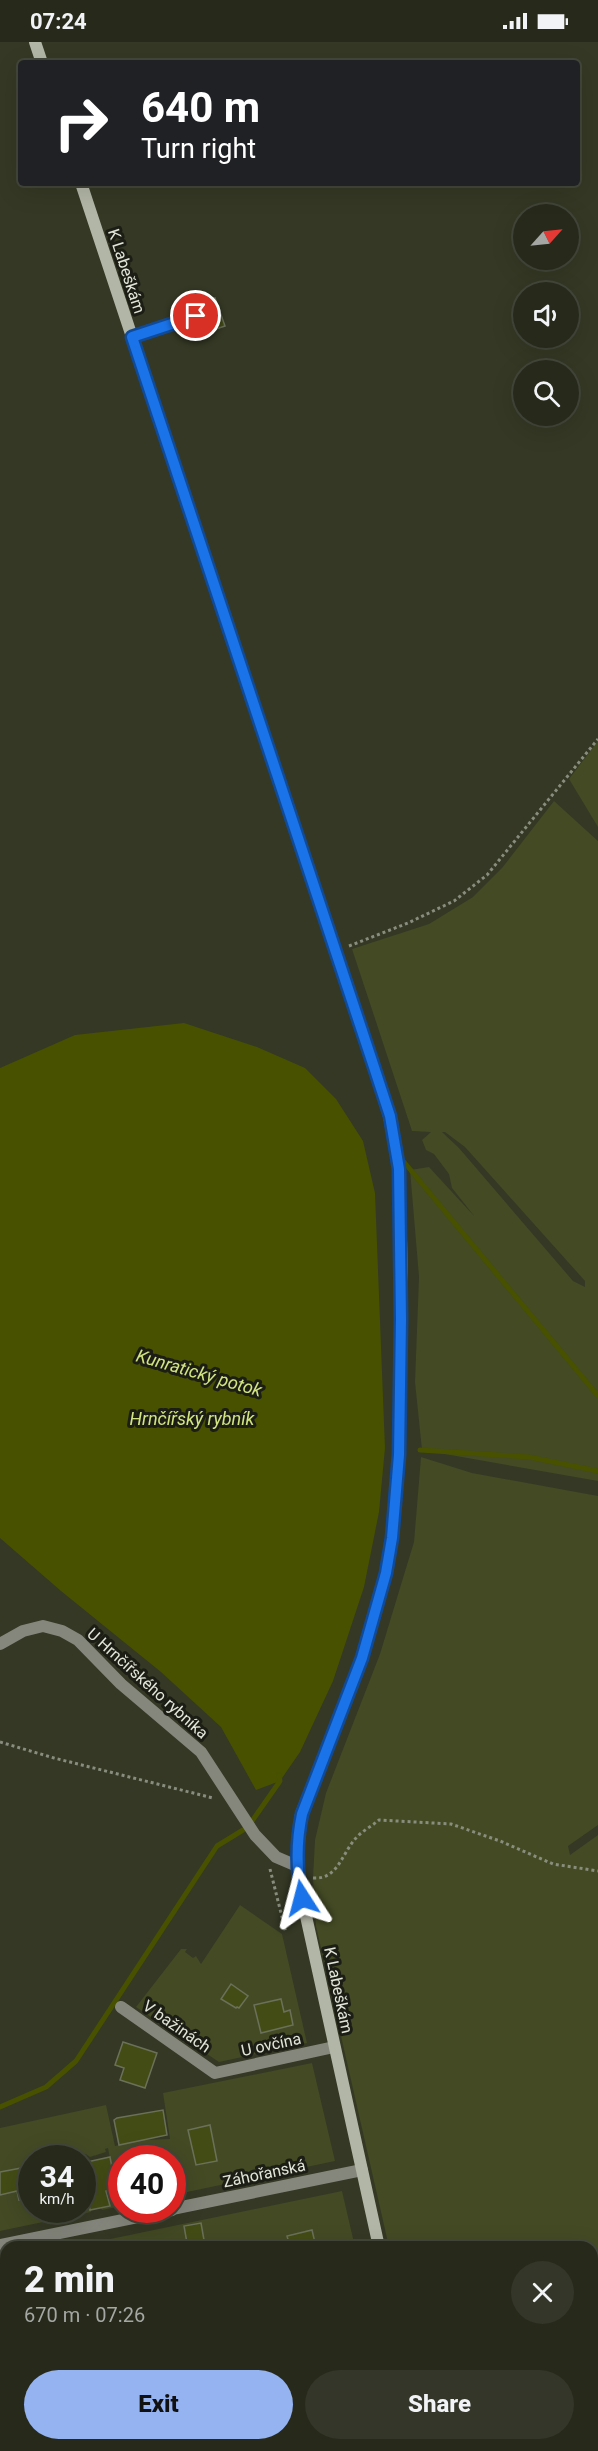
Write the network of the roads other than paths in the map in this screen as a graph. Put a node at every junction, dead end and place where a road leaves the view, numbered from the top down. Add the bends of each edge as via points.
1 (35, 42) edge
2 (41, 60) edge
3 (82, 186) edge
4 (196, 316) dead end
5 (132, 337) junction
6 (0, 1644) edge
7 (297, 1871) junction
8 (121, 2007) dead end
9 (334, 2047) junction
10 (215, 2073) joint
11 (362, 2170) junction
12 (186, 2206) edge
13 (108, 2222) edge
14 (19, 2241) edge
15 (378, 2241) edge

1 - 2 street
3 - 5 street, K Labeškám
4 - 5 lane
5 - 7 street, K Labeškám via 390,1116 397,1151 402,1274 399,1455 392,1538 362,1658 302,1814
6 - 7 street, U Hrnčířského rybníka via 23,1631 43,1626 78,1640 121,1684 201,1752 255,1835 276,1857
7 - 9 street, K Labeškám
8 - 10 street, V bažinách
9 - 10 street, U ovčína
9 - 11 street, K Labeškám
11 - 12 street, Záhořanská
11 - 15 street, K Labeškám
13 - 14 street, Záhořanská

